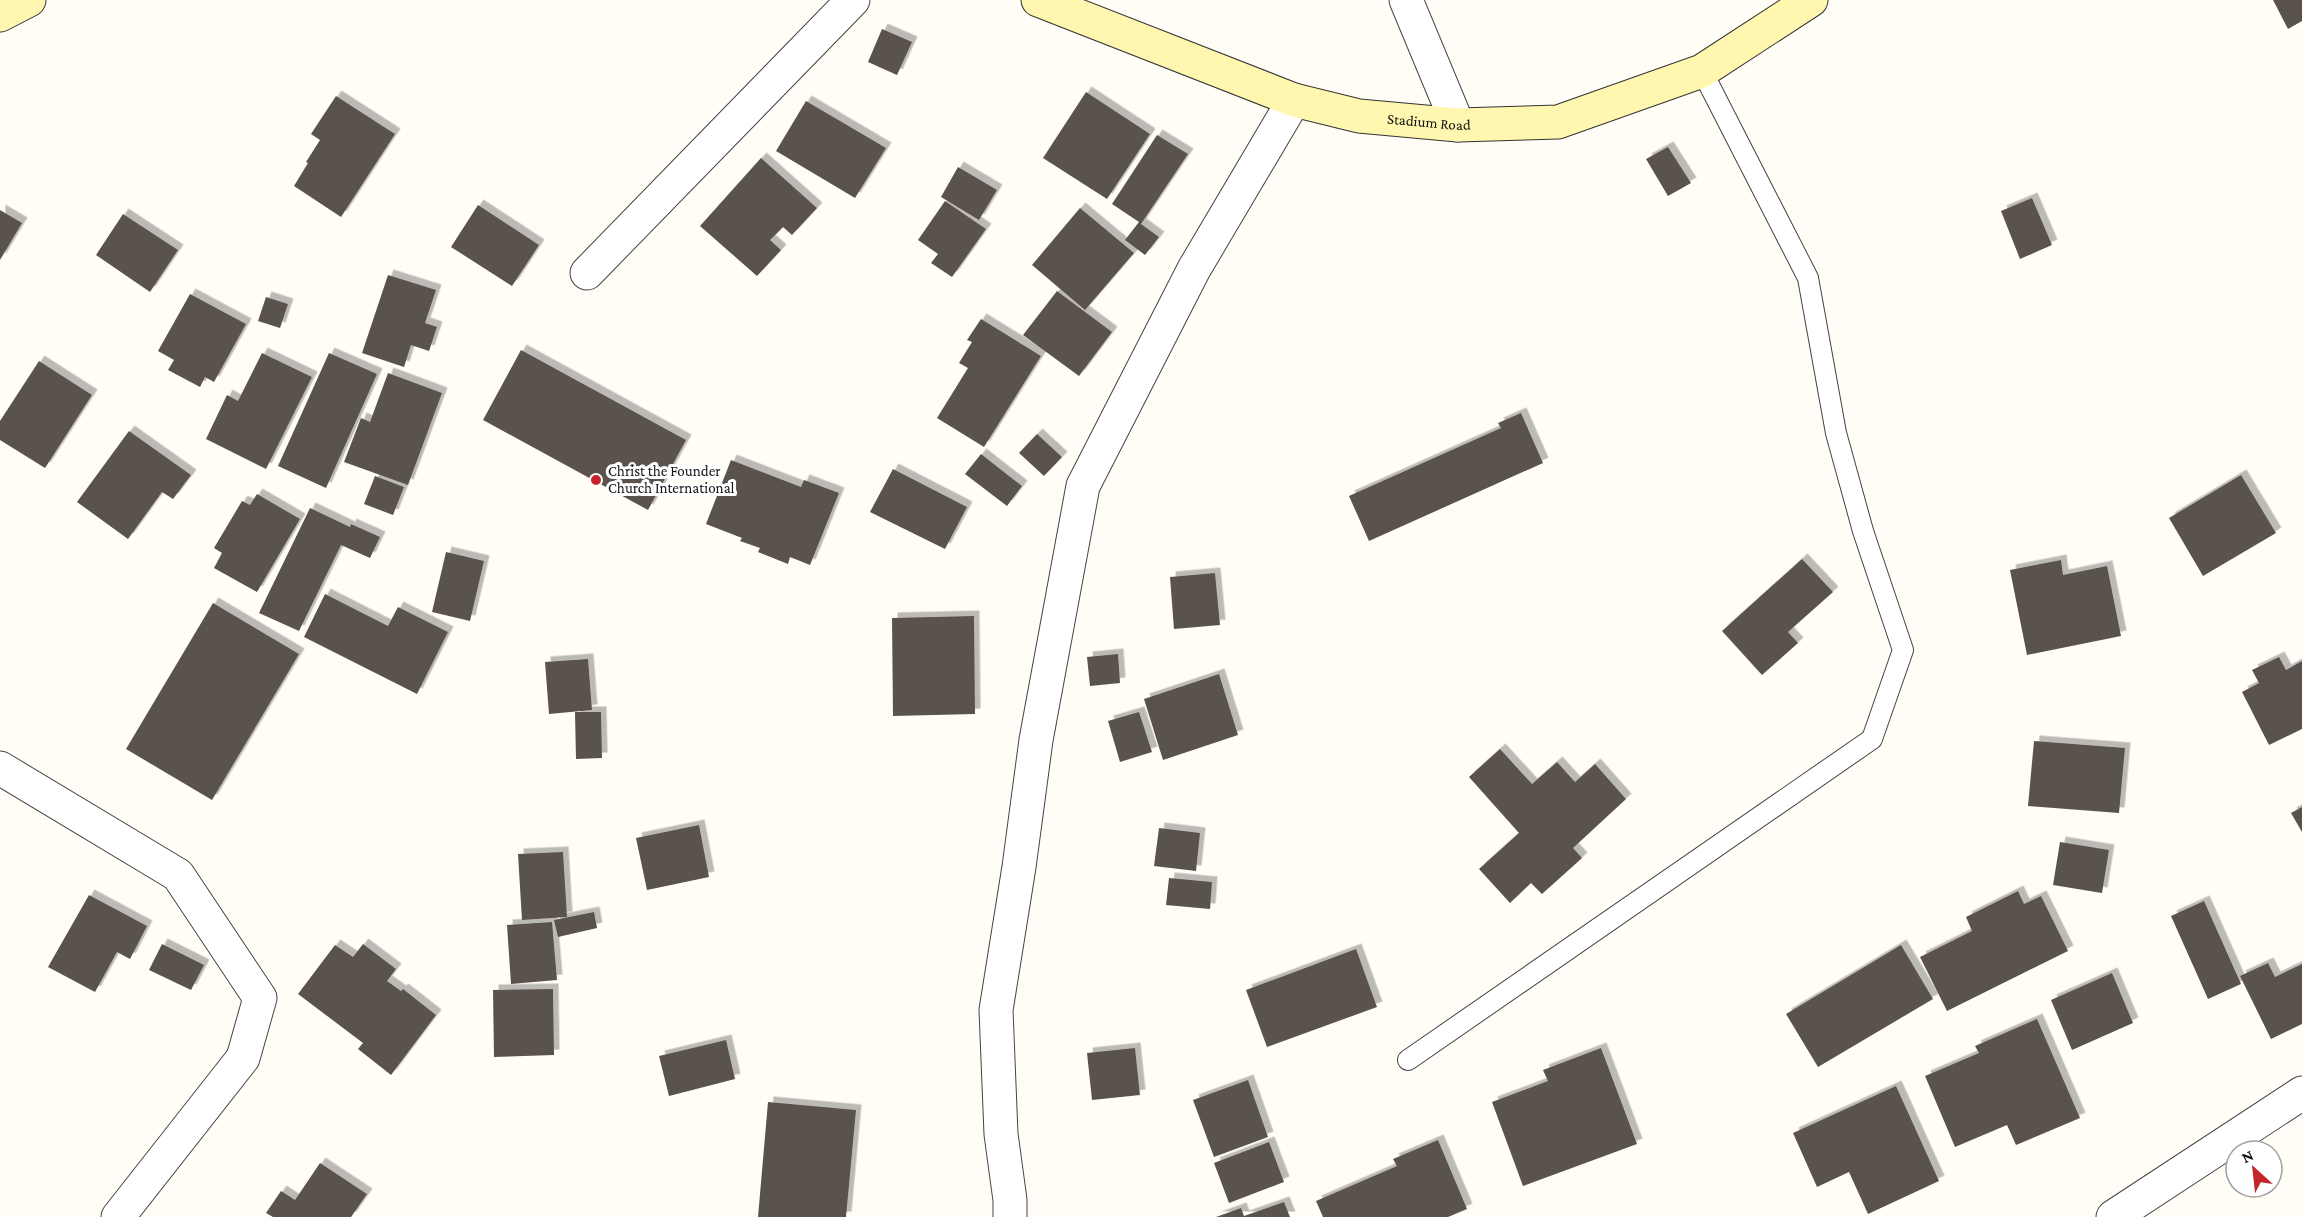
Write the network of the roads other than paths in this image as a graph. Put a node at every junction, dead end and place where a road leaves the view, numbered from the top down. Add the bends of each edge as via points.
1 (29, 0) edge
2 (853, 0) edge
3 (1038, 0) edge
4 (1406, 0) edge
5 (1811, 0) edge
6 (0, 15) edge
7 (1702, 71) junction
8 (1294, 100) junction
9 (1458, 125) junction
10 (587, 273) dead end
11 (0, 768) edge
12 (1408, 1060) dead end
13 (2302, 1093) edge
14 (118, 1217) edge
15 (1010, 1217) edge
16 (2113, 1217) edge

1 - 6 main road
2 - 10 street
3 - 8 main road, Stadium Road
4 - 9 street
5 - 7 main road, Stadium Road
7 - 9 main road, Stadium Road via 1558,122
7 - 12 lane via 1809,278 1836,433 1902,650 1872,739
8 - 9 main road, Stadium Road via 1359,116
8 - 15 street via 1194,269 1083,486 1036,740 996,1010 1001,1134
11 - 14 street via 178,875 260,998 243,1058
13 - 16 street

